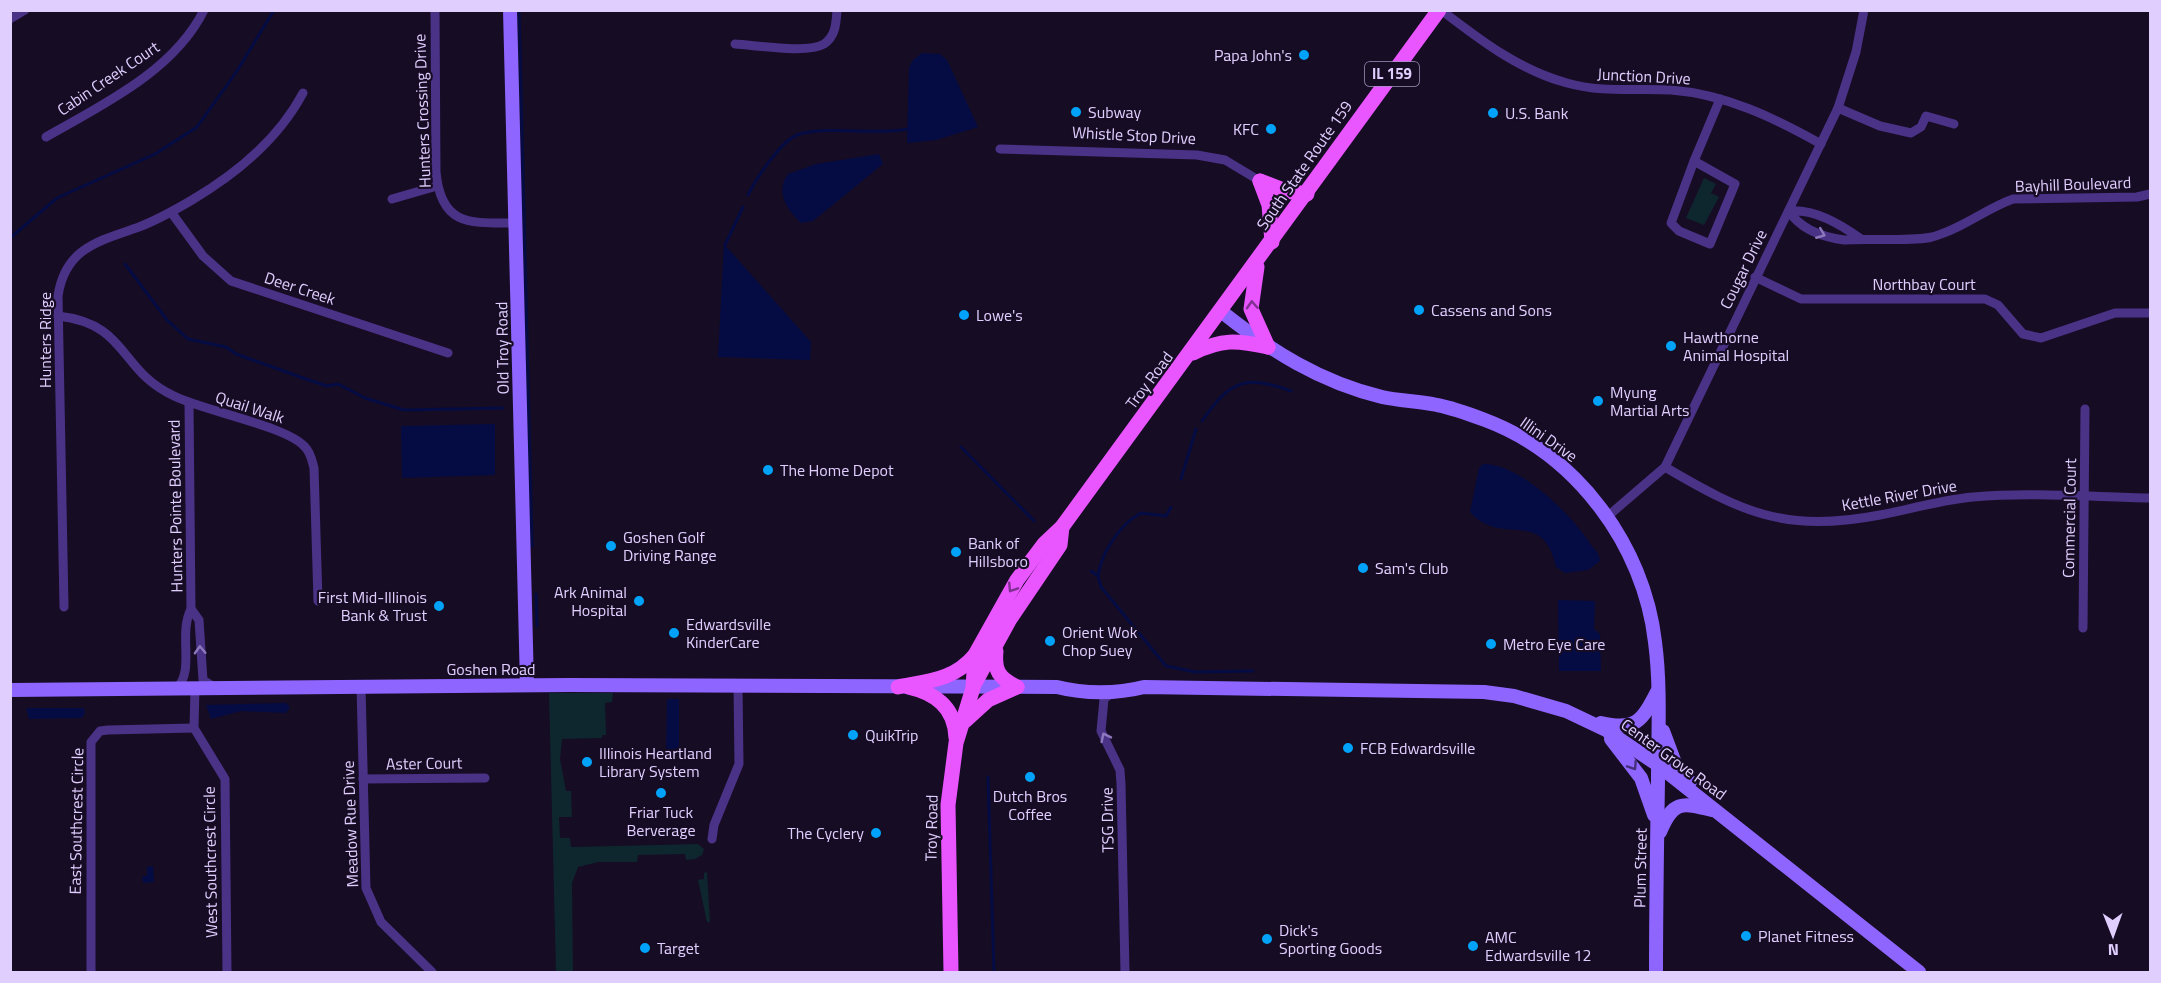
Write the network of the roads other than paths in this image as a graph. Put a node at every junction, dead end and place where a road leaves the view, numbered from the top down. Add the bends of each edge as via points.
1 (26, 10) edge
2 (204, 10) edge
3 (435, 10) edge
4 (510, 10) edge
5 (837, 10) edge
6 (1440, 10) edge
7 (1864, 10) edge
8 (10, 19) edge
9 (735, 44) dead end
10 (303, 93) dead end
11 (1720, 99) junction
12 (1838, 108) junction
13 (1954, 124) dead end
14 (46, 137) dead end
15 (1821, 144) junction
16 (1000, 149) dead end
17 (1694, 161) junction
18 (1260, 181) junction
19 (437, 186) junction
20 (1307, 194) junction
21 (2151, 194) edge
22 (392, 199) dead end
23 (1789, 211) junction
24 (171, 212) junction
25 (516, 223) junction
26 (1861, 239) junction
27 (1272, 242) junction
28 (1259, 260) junction
29 (1755, 277) junction
30 (1222, 312) junction
31 (2151, 313) edge
32 (58, 316) junction
33 (1268, 347) junction
34 (448, 353) dead end
35 (1191, 354) junction
36 (189, 403) junction
37 (2085, 409) dead end
38 (1665, 467) junction
39 (2084, 497) junction
40 (2151, 498) edge
41 (1608, 516) junction
42 (1062, 527) junction
43 (318, 601) dead end
44 (64, 607) dead end
45 (191, 609) junction
46 (2083, 628) dead end
47 (997, 644) junction
48 (975, 655) junction
49 (527, 685) junction
50 (362, 686) junction
51 (738, 686) junction
52 (215, 687) junction
53 (901, 687) junction
54 (1017, 687) junction
55 (1057, 687) junction
56 (1144, 687) junction
57 (177, 688) junction
58 (195, 688) junction
59 (973, 688) junction
60 (10, 690) edge
61 (1658, 690) junction
62 (1129, 691) junction
63 (1588, 721) junction
64 (194, 728) junction
65 (958, 735) junction
66 (1658, 765) junction
67 (485, 778) dead end
68 (363, 779) junction
69 (1713, 808) junction
70 (1658, 832) junction
71 (712, 839) dead end
72 (91, 972) edge
73 (227, 972) edge
74 (432, 972) edge
75 (951, 972) edge
76 (1125, 972) edge
77 (1656, 972) edge
78 (1919, 972) edge

1 - 8 street
2 - 14 street, Cabin Creek Court via 190,33 163,62
3 - 19 street, Hunters Crossing Drive
4 - 25 street, Old Troy Road
5 - 9 street via 834,32 817,47
6 - 11 street, Junction Drive via 1519,65 1565,83 1601,90 1669,90
6 - 20 main road, South State Route 159 / IL 159
7 - 12 street, Cougar Drive via 1856,52
10 - 24 street, Hunters Ridge via 291,116 249,158
11 - 15 street, Junction Drive
11 - 17 street
12 - 13 street via 1911,134 1926,116
12 - 15 street, Cougar Drive
15 - 23 street, Cougar Drive
16 - 18 street, Whistle Stop Drive via 1206,156 1225,160
17 - 17 street via 1671,223 1679,231 1710,244 1735,184
18 - 20 main road, Whistle Stop Drive
18 - 27 main road via 1269,205
19 - 22 street
19 - 25 street, Hunters Crossing Drive via 446,208 461,219
20 - 27 main road, South State Route 159 / IL 159
21 - 26 street, Bayhill Boulevard via 2013,199 1957,228 1930,237
23 - 26 street via 1818,215
23 -> 26 street, Bayhill Boulevard via 1796,222 1830,238
23 - 29 street, Cougar Drive
24 - 32 street, Hunters Ridge via 100,240 77,255 59,285
24 - 34 street, Deer Creek via 203,256 231,281
25 - 49 street, Old Troy Road
27 - 28 main road, South State Route 159 / IL 159
28 - 30 main road, South State Route 159 / IL 159
33 -> 28 main road via 1251,309
29 - 31 street, Northbay Court via 1801,299 1985,299 1998,306 2023,334 2041,338 2115,313
29 - 38 street, Cougar Drive
30 - 33 street, Illini Drive
30 - 35 main road, Troy Road
32 - 36 street, Quail Walk via 99,327 115,339 144,379
32 - 44 street, Hunters Ridge
33 - 35 main road via 1230,340
33 - 41 street, Illini Drive via 1305,370 1346,387 1437,405 1502,426 1551,458
35 - 42 main road, Troy Road
36 - 43 street, Quail Walk via 281,432 307,448 314,468
36 - 45 street, Hunters Pointe Boulevard
37 - 39 street, Commercial Court
38 - 39 street, Kettle River Drive via 1733,505 1794,520 1850,520 1977,497
38 - 41 street, Cougar Drive
39 - 40 street, Kettle River Drive
39 - 46 street, Commercial Court
41 - 61 street, Illini Drive via 1640,580 1652,621
42 - 47 main road, Troy Road via 1060,544
42 -> 48 main road, Troy Road via 1017,580
52 -> 45 street, Hunters Pointe Boulevard via 203,680 199,620
45 - 57 street, Hunters Pointe Boulevard via 185,621 185,673
47 - 54 main road via 996,671
47 - 59 main road, Troy Road
48 - 53 main road via 950,676
48 - 59 main road, Troy Road
49 - 50 street, Goshen Road
49 - 51 street, Goshen Road
50 - 52 street, Goshen Road
50 - 68 street, Meadow Rue Drive
51 - 53 street, Goshen Road
51 - 71 street via 740,764 714,825
52 - 58 street, Goshen Road
53 - 59 street, Goshen Road
53 - 65 main road via 941,700
54 - 55 street, Center Grove Road
54 - 59 street, Center Grove Road
54 - 65 main road via 983,703
55 - 56 street, Center Grove Road via 1113,682
55 - 62 street, Center Grove Road via 1074,691
56 - 62 street, Center Grove Road
56 - 63 street, Center Grove Road via 1484,692 1539,702
57 - 58 street, Goshen Road
57 - 60 street, Goshen Road
58 - 64 street
59 - 65 main road, Troy Road
61 - 63 street via 1646,714 1634,724 1617,727
61 - 66 street, Illini Drive
61 - 69 street via 1668,750
76 -> 62 street, TSG Drive via 1120,770 1100,723 1104,699 1111,693
63 - 66 street, Center Grove Road
63 -> 70 street via 1631,762 1641,778
64 - 72 street, East Southcrest Circle via 100,731 91,742
64 - 73 street, West Southcrest Circle via 225,779
65 - 75 main road, Troy Road via 948,805
66 - 69 street, Center Grove Road
66 - 70 street, Plum Street
67 - 68 street, Aster Court
68 - 74 street, Meadow Rue Drive via 364,873 371,904 381,922
69 - 70 street via 1676,806
69 - 78 street, Center Grove Road
70 - 77 street, Plum Street

